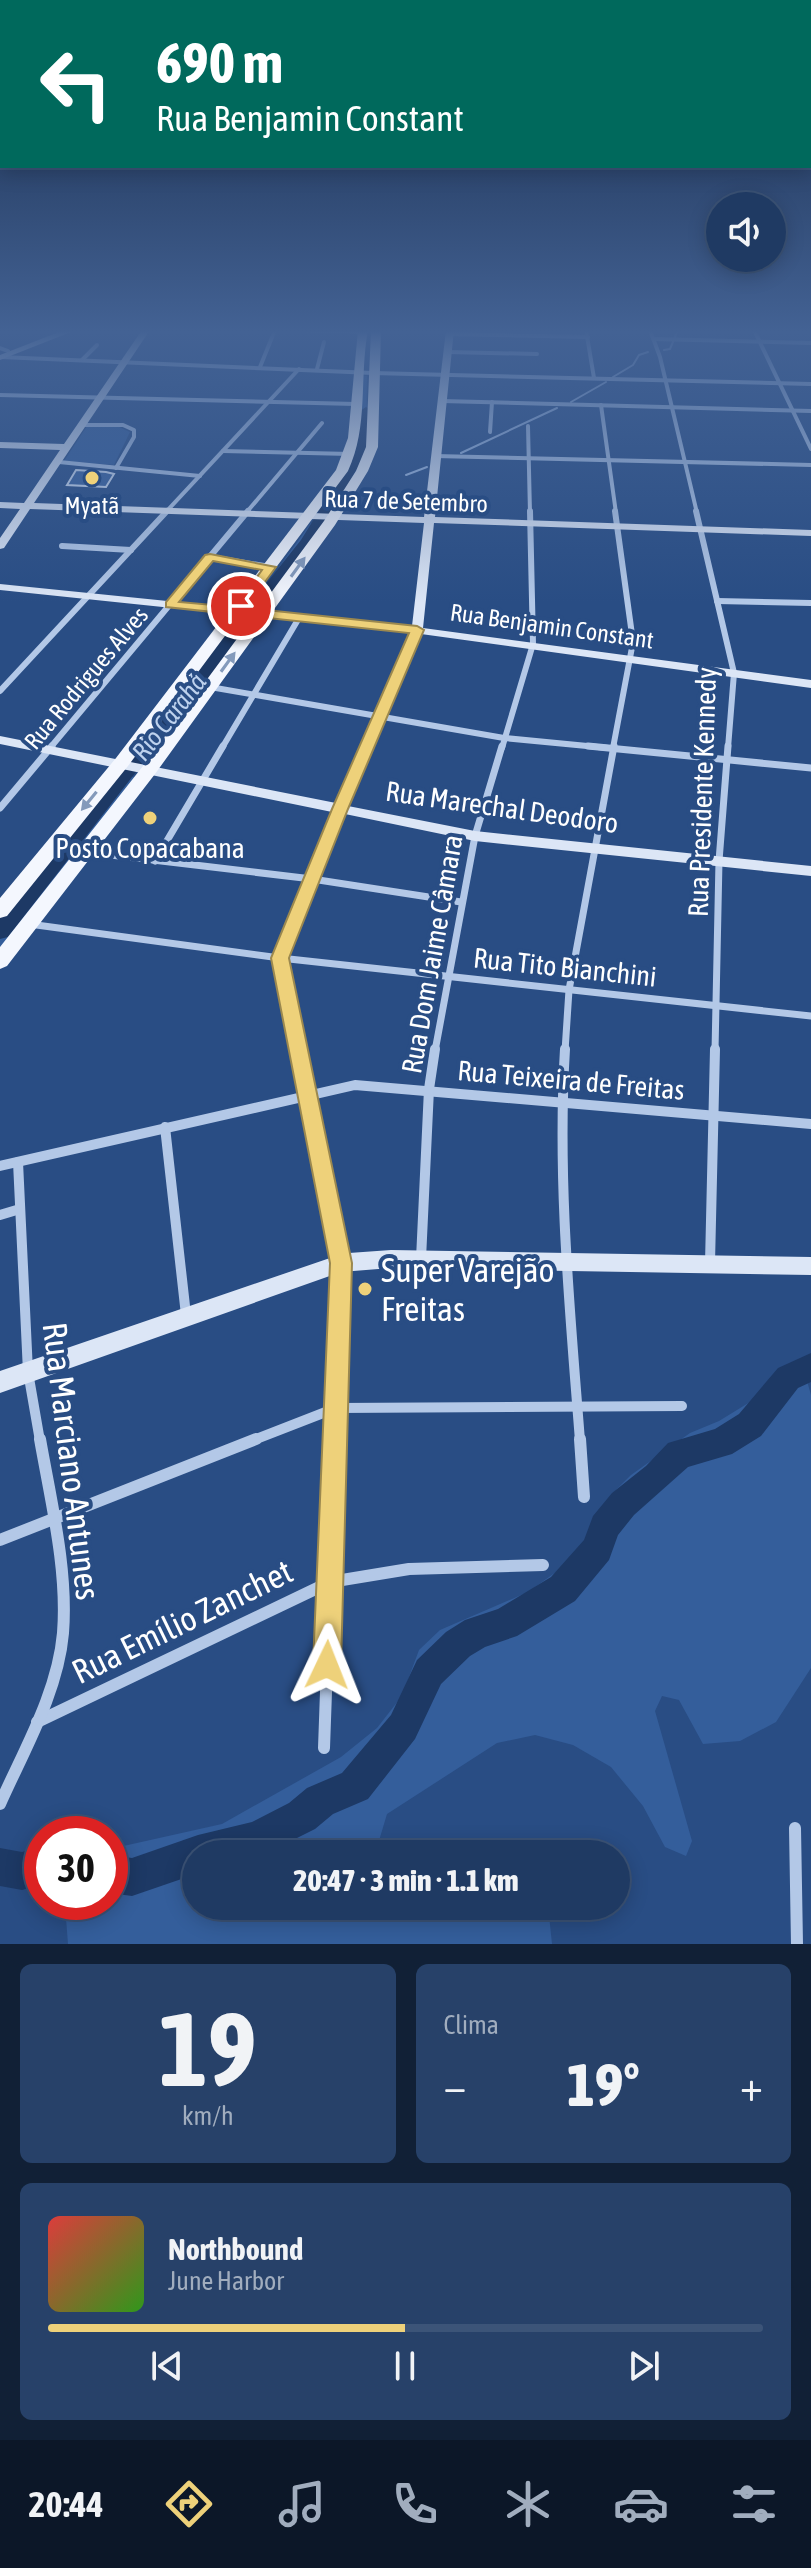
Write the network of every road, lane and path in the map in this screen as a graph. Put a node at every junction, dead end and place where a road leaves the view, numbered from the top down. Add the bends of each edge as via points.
1 (87, 421) edge
2 (251, 421) edge
3 (355, 421) edge
4 (371, 421) edge
5 (439, 421) edge
6 (491, 421) edge
7 (603, 421) edge
8 (675, 421) edge
9 (798, 421) edge
10 (322, 423) dead end
11 (84, 425) junction
12 (528, 426) dead end
13 (490, 432) dead end
14 (0, 445) edge
15 (69, 447) junction
16 (811, 449) edge
17 (223, 451) junction
18 (298, 452) junction
19 (352, 454) junction
20 (435, 456) junction
21 (528, 458) junction
22 (609, 460) junction
23 (59, 462) junction
24 (684, 462) junction
25 (811, 465) edge
26 (116, 468) junction
27 (200, 476) junction
28 (0, 505) edge
29 (30, 506) junction
30 (166, 512) junction
31 (245, 515) junction
32 (321, 518) junction
33 (428, 521) junction
34 (529, 524) junction
35 (618, 527) junction
36 (700, 529) junction
37 (811, 533) edge
38 (0, 546) edge
39 (62, 546) dead end
40 (131, 550) junction
41 (210, 557) junction
42 (270, 567) junction
43 (0, 587) edge
44 (88, 596) junction
45 (717, 601) junction
46 (811, 603) edge
47 (170, 605) junction
48 (240, 612) junction
49 (261, 614) junction
50 (299, 618) junction
51 (417, 630) junction
52 (533, 644) junction
53 (632, 658) junction
54 (734, 673) junction
55 (811, 684) edge
56 (210, 687) junction
57 (0, 691) edge
58 (254, 695) junction
59 (380, 716) junction
60 (504, 738) junction
61 (0, 740) edge
62 (613, 748) junction
63 (48, 750) junction
64 (727, 759) junction
65 (123, 765) junction
66 (811, 768) edge
67 (146, 770) junction
68 (202, 781) junction
69 (0, 808) edge
70 (340, 809) junction
71 (475, 836) junction
72 (593, 848) junction
73 (85, 852) junction
74 (155, 861) junction
75 (719, 861) junction
76 (811, 871) edge
77 (312, 879) junction
78 (461, 902) junction
79 (0, 910) edge
80 (29, 924) junction
81 (280, 958) junction
82 (0, 961) edge
83 (447, 976) junction
84 (569, 990) junction
85 (716, 1006) junction
86 (811, 1016) edge
87 (429, 1089) junction
88 (307, 1094) junction
89 (562, 1101) junction
90 (713, 1115) junction
91 (811, 1124) edge
92 (165, 1127) junction
93 (18, 1162) junction
94 (0, 1166) edge
95 (20, 1209) junction
96 (0, 1215) edge
97 (421, 1259) junction
98 (341, 1263) junction
99 (567, 1264) junction
100 (710, 1265) junction
101 (811, 1266) edge
102 (186, 1315) junction
103 (28, 1372) junction
104 (0, 1382) edge
105 (682, 1406) dead end
106 (577, 1407) junction
107 (336, 1408) junction
108 (584, 1497) dead end
109 (54, 1519) junction
110 (0, 1540) edge
111 (543, 1565) dead end
112 (330, 1582) junction
113 (37, 1722) junction
114 (324, 1748) dead end
115 (0, 1804) edge
116 (795, 1828) dead end
117 (797, 1944) edge

1 - 11 street
2 - 17 street
3 - 19 main road
4 - 32 main road via 370,455
5 - 20 street
6 - 13 street
7 - 22 street
8 - 24 street, Rua Presidente Kennedy
9 - 16 street
10 - 18 street, Rua Rodrigues Alves
11 - 15 street
11 - 26 street via 134,430
12 - 21 street, Rua Dom Jaime Câmara
14 - 15 street
15 - 23 street
17 - 18 street
17 - 27 street
18 - 19 street
18 - 31 street, Rua Rodrigues Alves
19 - 32 main road
20 - 21 street
20 - 33 street
21 - 22 street
21 - 34 street, Rua Dom Jaime Câmara
22 - 24 street
22 - 35 street
23 - 26 street
23 - 29 street
24 - 25 street
24 - 36 street, Rua Presidente Kennedy
26 - 27 street
27 - 30 street
28 - 29 street, Rua 7 de Setembro
29 - 30 street, Rua 7 de Setembro
29 - 38 street
30 - 31 street, Rua 7 de Setembro
30 - 40 street
31 - 32 street, Rua 7 de Setembro
31 - 41 street, Rua Rodrigues Alves
32 - 33 street, Rua 7 de Setembro
32 - 42 main road
49 -> 32 main road
33 - 34 street, Rua 7 de Setembro
33 - 51 street
34 - 35 street, Rua 7 de Setembro
34 - 52 street, Rua Dom Jaime Câmara
35 - 36 street, Rua 7 de Setembro
35 - 53 street via 633,629
36 - 37 street, Rua 7 de Setembro
36 - 45 street, Rua Presidente Kennedy
39 - 40 street
40 - 44 street
41 - 42 street
41 - 47 street, Rua Rodrigues Alves
42 - 48 main road
43 - 44 street, Rua Benjamin Constant
44 - 47 street, Rua Benjamin Constant
44 - 57 street
45 - 46 street
45 - 54 street, Rua Presidente Kennedy
47 - 48 street, Rua Benjamin Constant
47 - 63 street, Rua Rodrigues Alves
48 - 49 street, Rua Benjamin Constant
48 - 65 main road
49 - 50 street, Rua Benjamin Constant
56 -> 49 main road
50 - 51 street, Rua Benjamin Constant
50 - 58 street
51 - 52 street, Rua Benjamin Constant
51 - 59 street
52 - 53 street, Rua Benjamin Constant
52 - 60 street, Rua Dom Jaime Câmara
53 - 54 street, Rua Benjamin Constant
53 - 62 street
54 - 55 street, Rua Benjamin Constant
54 - 64 street, Rua Presidente Kennedy
56 - 58 street
56 - 67 main road
58 - 59 street
58 - 68 street
59 - 60 street
59 - 70 street
60 - 62 street
60 - 71 street, Rua Dom Jaime Câmara
61 - 63 street, Rua Marechal Deodoro
62 - 64 street
62 - 72 street
63 - 65 street, Rua Marechal Deodoro
63 - 69 street, Rua Rodrigues Alves
64 - 66 street
64 - 75 street, Rua Presidente Kennedy
65 - 67 street, Rua Marechal Deodoro
65 -> 79 main road
67 - 68 street, Rua Marechal Deodoro
67 - 73 main road
68 - 70 street, Rua Marechal Deodoro
68 - 74 street
70 - 71 street, Rua Marechal Deodoro
70 - 77 street
71 - 72 street, Rua Marechal Deodoro
71 - 78 street, Rua Dom Jaime Câmara
72 - 75 street, Rua Marechal Deodoro
72 - 84 street
73 - 74 street
73 - 80 main road
74 - 77 street
75 - 76 street, Rua Marechal Deodoro
75 - 85 street, Rua Presidente Kennedy
77 - 78 street
77 - 81 street
78 - 83 street, Rua Dom Jaime Câmara
80 - 81 street, Rua Tito Bianchini
80 - 82 main road
81 - 83 street, Rua Tito Bianchini
81 - 88 street
83 - 84 street, Rua Tito Bianchini
83 - 87 street, Rua Dom Jaime Câmara
84 - 85 street, Rua Tito Bianchini
84 - 89 street
85 - 86 street, Rua Tito Bianchini
85 - 90 street, Rua Presidente Kennedy
87 - 88 street, Rua Teixeira de Freitas via 355,1085
87 - 89 street, Rua Teixeira de Freitas
87 - 97 street, Rua Dom Jaime Câmara
88 - 92 street, Rua Teixeira de Freitas
88 - 98 street
89 - 90 street, Rua Teixeira de Freitas
89 - 99 street
90 - 91 street, Rua Teixeira de Freitas
90 - 100 street, Rua Presidente Kennedy
92 - 93 street, Rua Teixeira de Freitas
92 - 102 street
93 - 94 street, Rua Teixeira de Freitas
93 - 95 street, Rua Marciano Antunes
95 - 96 street
95 - 103 street, Rua Marciano Antunes
97 - 98 street
97 - 99 street
98 - 102 street
98 - 107 street
99 - 100 street
99 - 106 street
100 - 101 street
102 - 103 street
103 - 104 street
103 - 109 street, Rua Marciano Antunes
105 - 106 street
106 - 107 street
106 - 108 street
107 - 109 street
107 - 112 street
109 - 110 street
109 - 113 street, Rua Marciano Antunes via 63,1579 63,1636
111 - 112 street, Rua Emílio Zanchet via 421,1567
112 - 113 street, Rua Emílio Zanchet
112 - 114 street
113 - 115 street, Rua Marciano Antunes
116 - 117 street

